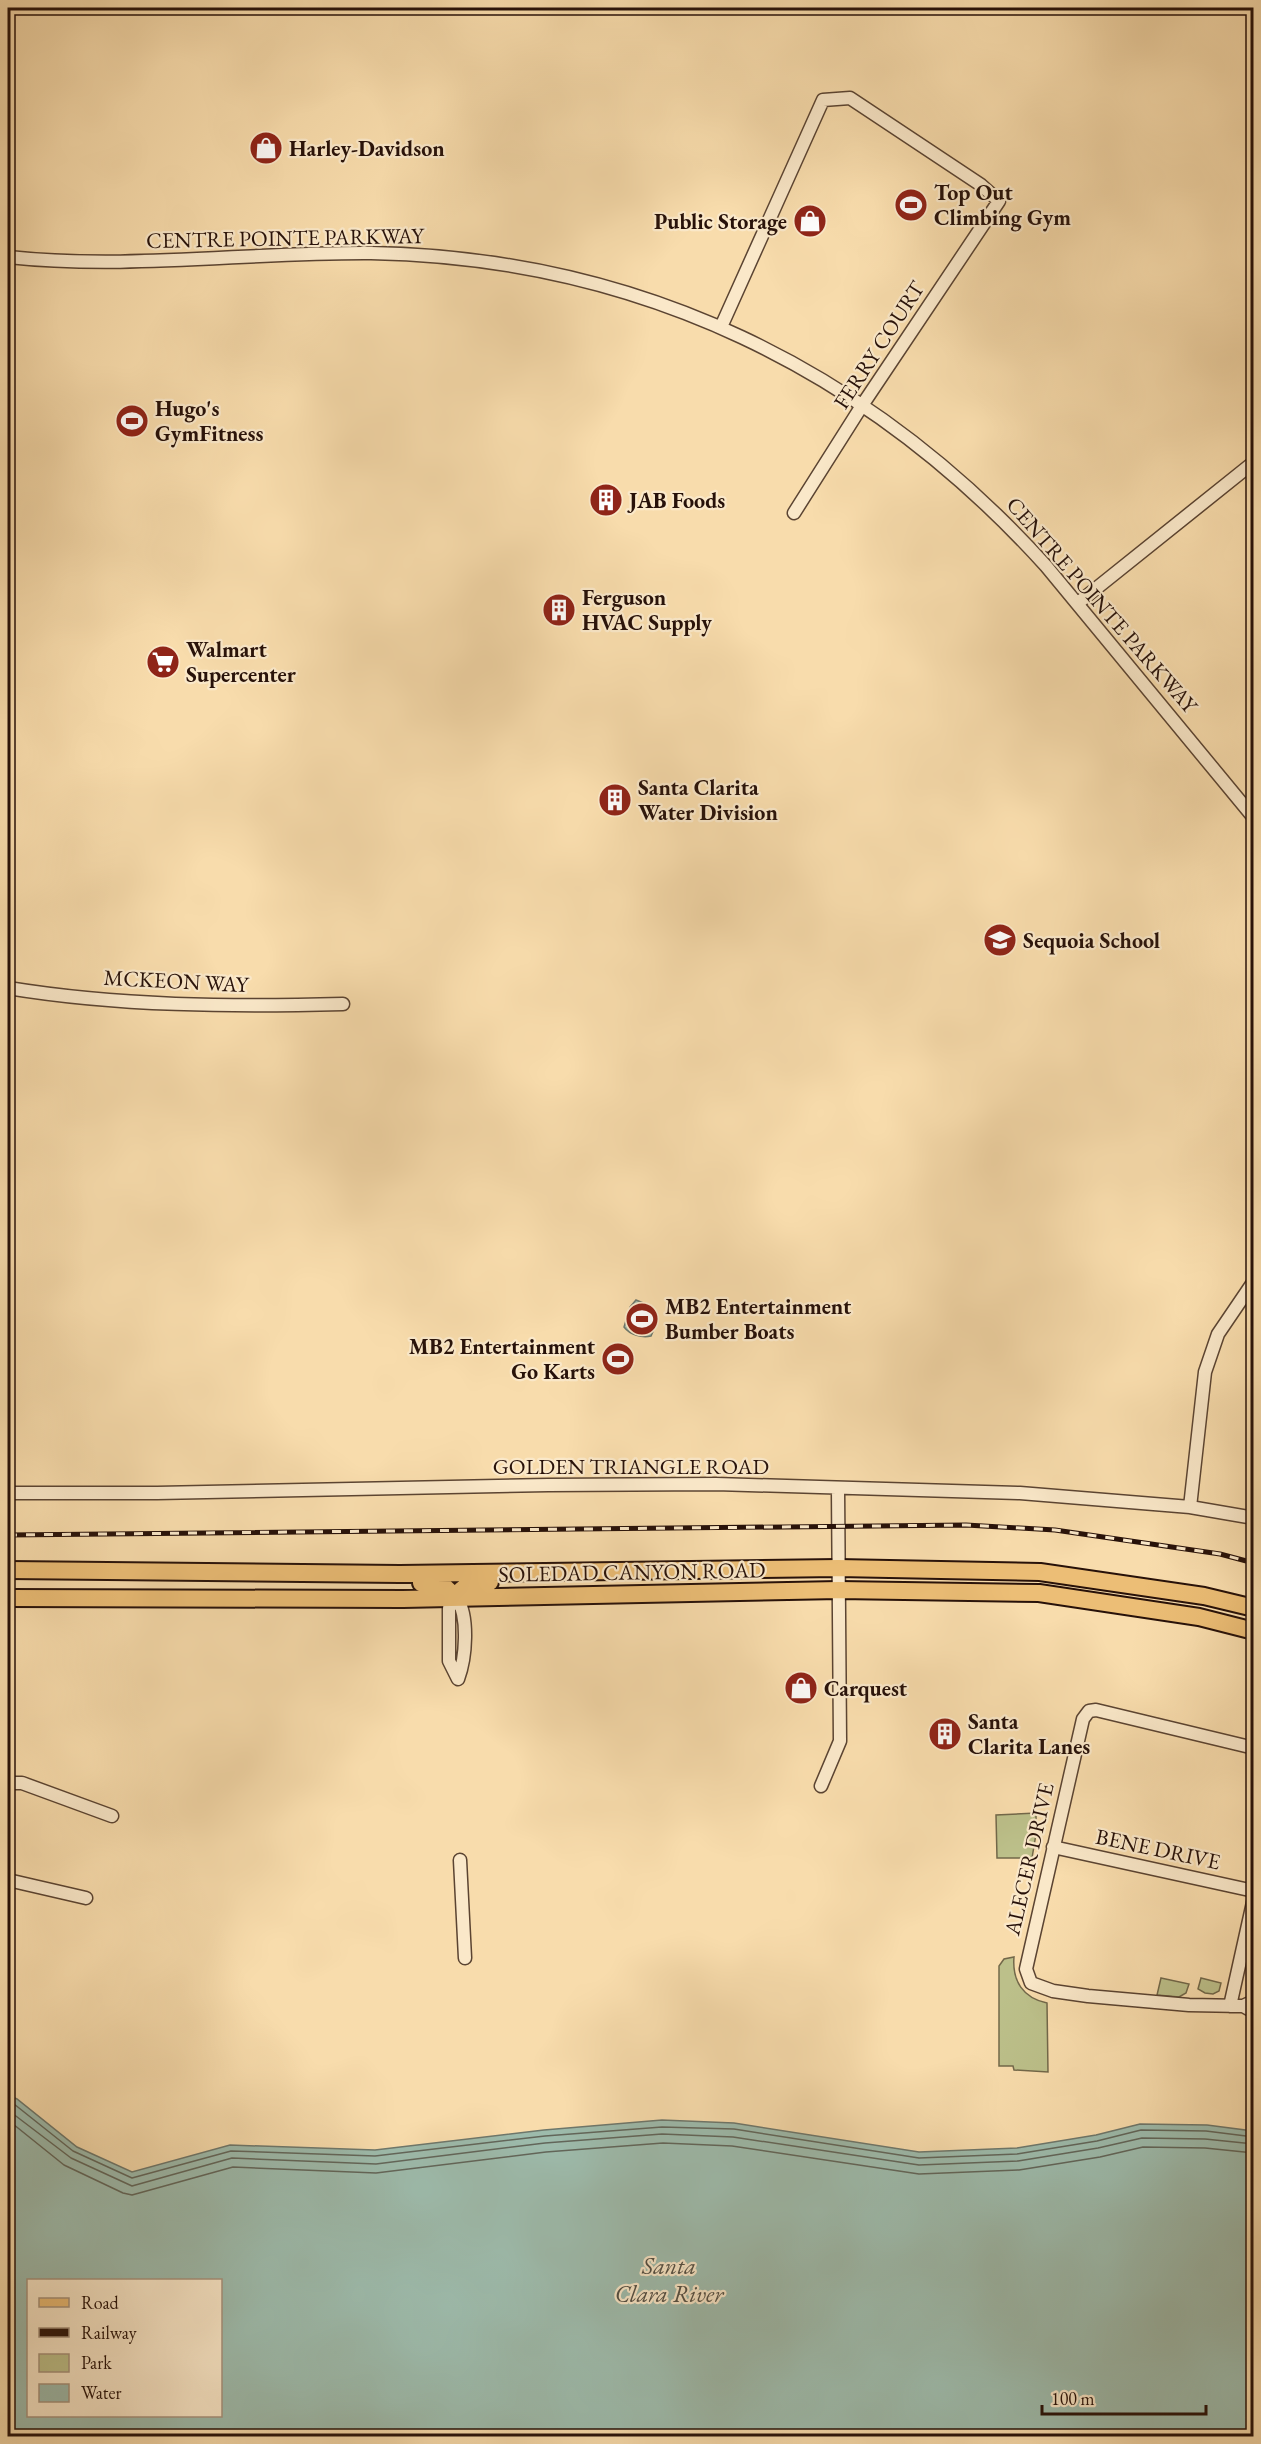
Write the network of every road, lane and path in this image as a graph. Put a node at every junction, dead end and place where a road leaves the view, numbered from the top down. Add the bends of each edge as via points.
1 (8, 257) edge
2 (721, 327) junction
3 (863, 404) junction
4 (1254, 462) edge
5 (794, 513) dead end
6 (1078, 603) junction
7 (1254, 818) edge
8 (8, 988) edge
9 (343, 1004) dead end
10 (1254, 1281) edge
11 (838, 1489) junction
12 (8, 1493) edge
13 (1190, 1507) junction
14 (1254, 1518) edge
15 (838, 1568) junction
16 (8, 1570) edge
17 (576, 1570) junction
18 (246, 1573) junction
19 (839, 1590) junction
20 (8, 1598) edge
21 (457, 1598) junction
22 (1254, 1608) edge
23 (1254, 1631) edge
24 (1254, 1748) edge
25 (8, 1783) edge
26 (821, 1786) dead end
27 (112, 1816) dead end
28 (1053, 1847) junction
29 (460, 1860) dead end
30 (8, 1880) edge
31 (1254, 1891) edge
32 (86, 1898) dead end
33 (1254, 1898) edge
34 (465, 1958) dead end
35 (1245, 2006) edge

1 - 2 street, CENTRE POINTE PARKWAY via 121,263 343,254 459,258 593,283
2 - 3 street, CENTRE POINTE PARKWAY
2 - 3 street, FERRY COURT via 823,100 850,98 999,201
3 - 5 street, FERRY COURT
3 - 6 street, CENTRE POINTE PARKWAY via 928,452 990,506
4 - 6 street
6 - 7 street, CENTRE POINTE PARKWAY
8 - 9 street, MCKEON WAY via 83,998 178,1003 274,1007
10 - 13 street via 1218,1334 1205,1372
11 - 12 street, GOLDEN TRIANGLE ROAD via 716,1484
11 - 13 street, GOLDEN TRIANGLE ROAD via 1020,1492
11 - 15 street
13 - 14 street, GOLDEN TRIANGLE ROAD
15 - 17 main road, SOLEDAD CANYON ROAD
15 - 19 street
15 - 22 main road, SOLEDAD CANYON ROAD via 1040,1572 1204,1596
16 - 18 main road, SOLEDAD CANYON ROAD
17 - 18 main road, SOLEDAD CANYON ROAD
17 - 21 main road via 551,1581 474,1582 459,1591
18 - 21 main road via 304,1581 435,1584
19 - 21 main road, SOLEDAD CANYON ROAD
19 - 23 main road, SOLEDAD CANYON ROAD via 1039,1593 1199,1617
19 - 26 street via 840,1741
20 - 21 main road, SOLEDAD CANYON ROAD
21 - 21 street via 449,1608 449,1661 458,1679 464,1650 463,1608
24 - 28 street, ALECER DRIVE via 1089,1711 1083,1719
25 - 27 street via 22,1783
28 - 31 street, BENE DRIVE
28 - 35 street, ALECER DRIVE via 1026,1969 1031,1983 1053,1991 1142,2001
29 - 34 street
30 - 32 street
33 - 35 street

